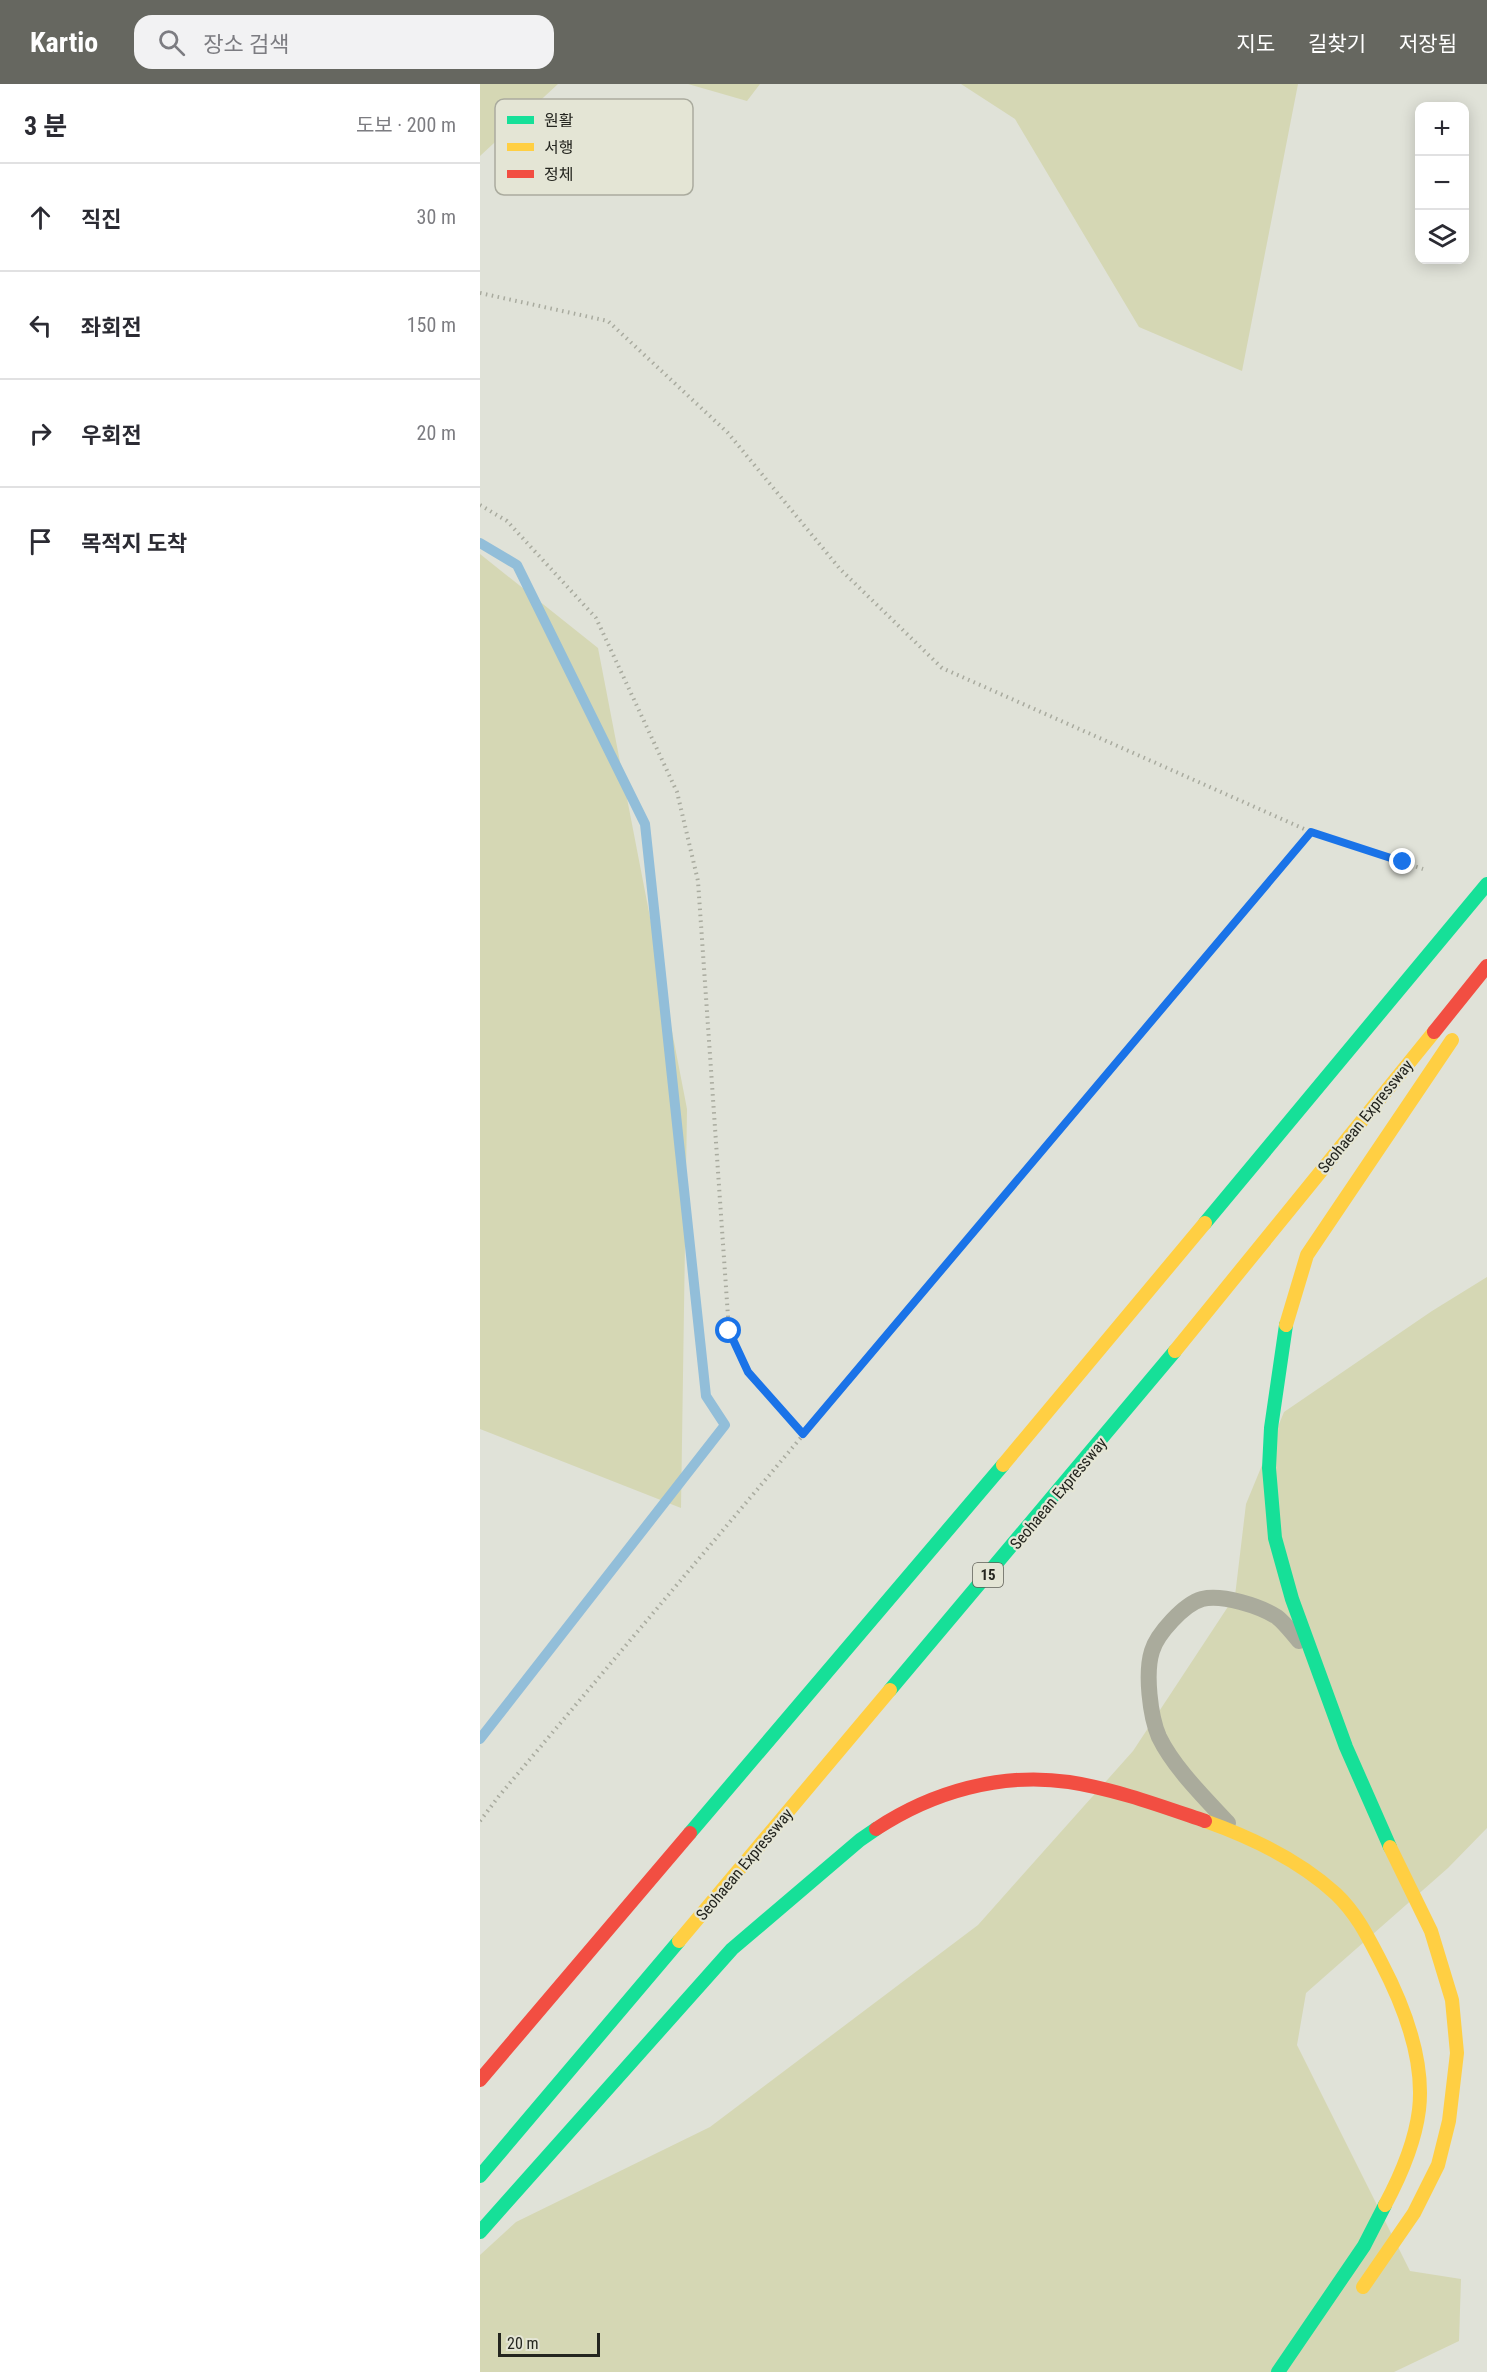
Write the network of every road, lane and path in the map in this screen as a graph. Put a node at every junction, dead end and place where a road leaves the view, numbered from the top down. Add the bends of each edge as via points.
1 (480, 293) edge
2 (480, 505) edge
3 (1311, 832) junction
4 (1423, 869) dead end
5 (1487, 884) edge
6 (1487, 966) edge
7 (1460, 1028) dead end
8 (803, 1434) junction
9 (1312, 1654) junction
10 (480, 1821) edge
11 (1236, 1832) junction
12 (480, 2080) edge
13 (480, 2176) edge
14 (480, 2232) edge
15 (1356, 2297) dead end
16 (1278, 2372) edge

1 - 3 path via 608,321 728,433 840,569 942,668
2 - 8 path via 507,521 596,618 677,792 698,881 729,1331 748,1372
3 - 4 path
3 - 8 path
5 - 12 highway via 1086,1367
6 - 13 highway, Seohaean Expressway / 15 via 1127,1410
7 - 9 highway via 1307,1255 1286,1324 1271,1428 1271,1502 1282,1568
8 - 10 path
9 - 11 lane via 1277,1618 1248,1604 1225,1599 1202,1599 1175,1615 1152,1650 1148,1691 1159,1736 1189,1781
9 - 15 highway via 1346,1747 1431,1931 1452,2000 1457,2053 1449,2121 1438,2165 1414,2213
11 - 14 highway via 1138,1798 1059,1781 1029,1779 996,1782 932,1799 902,1812 860,1840 732,1949
11 - 16 highway via 1306,1870 1336,1894 1360,1921 1400,1998 1417,2056 1419,2110 1410,2147 1391,2194 1364,2246

